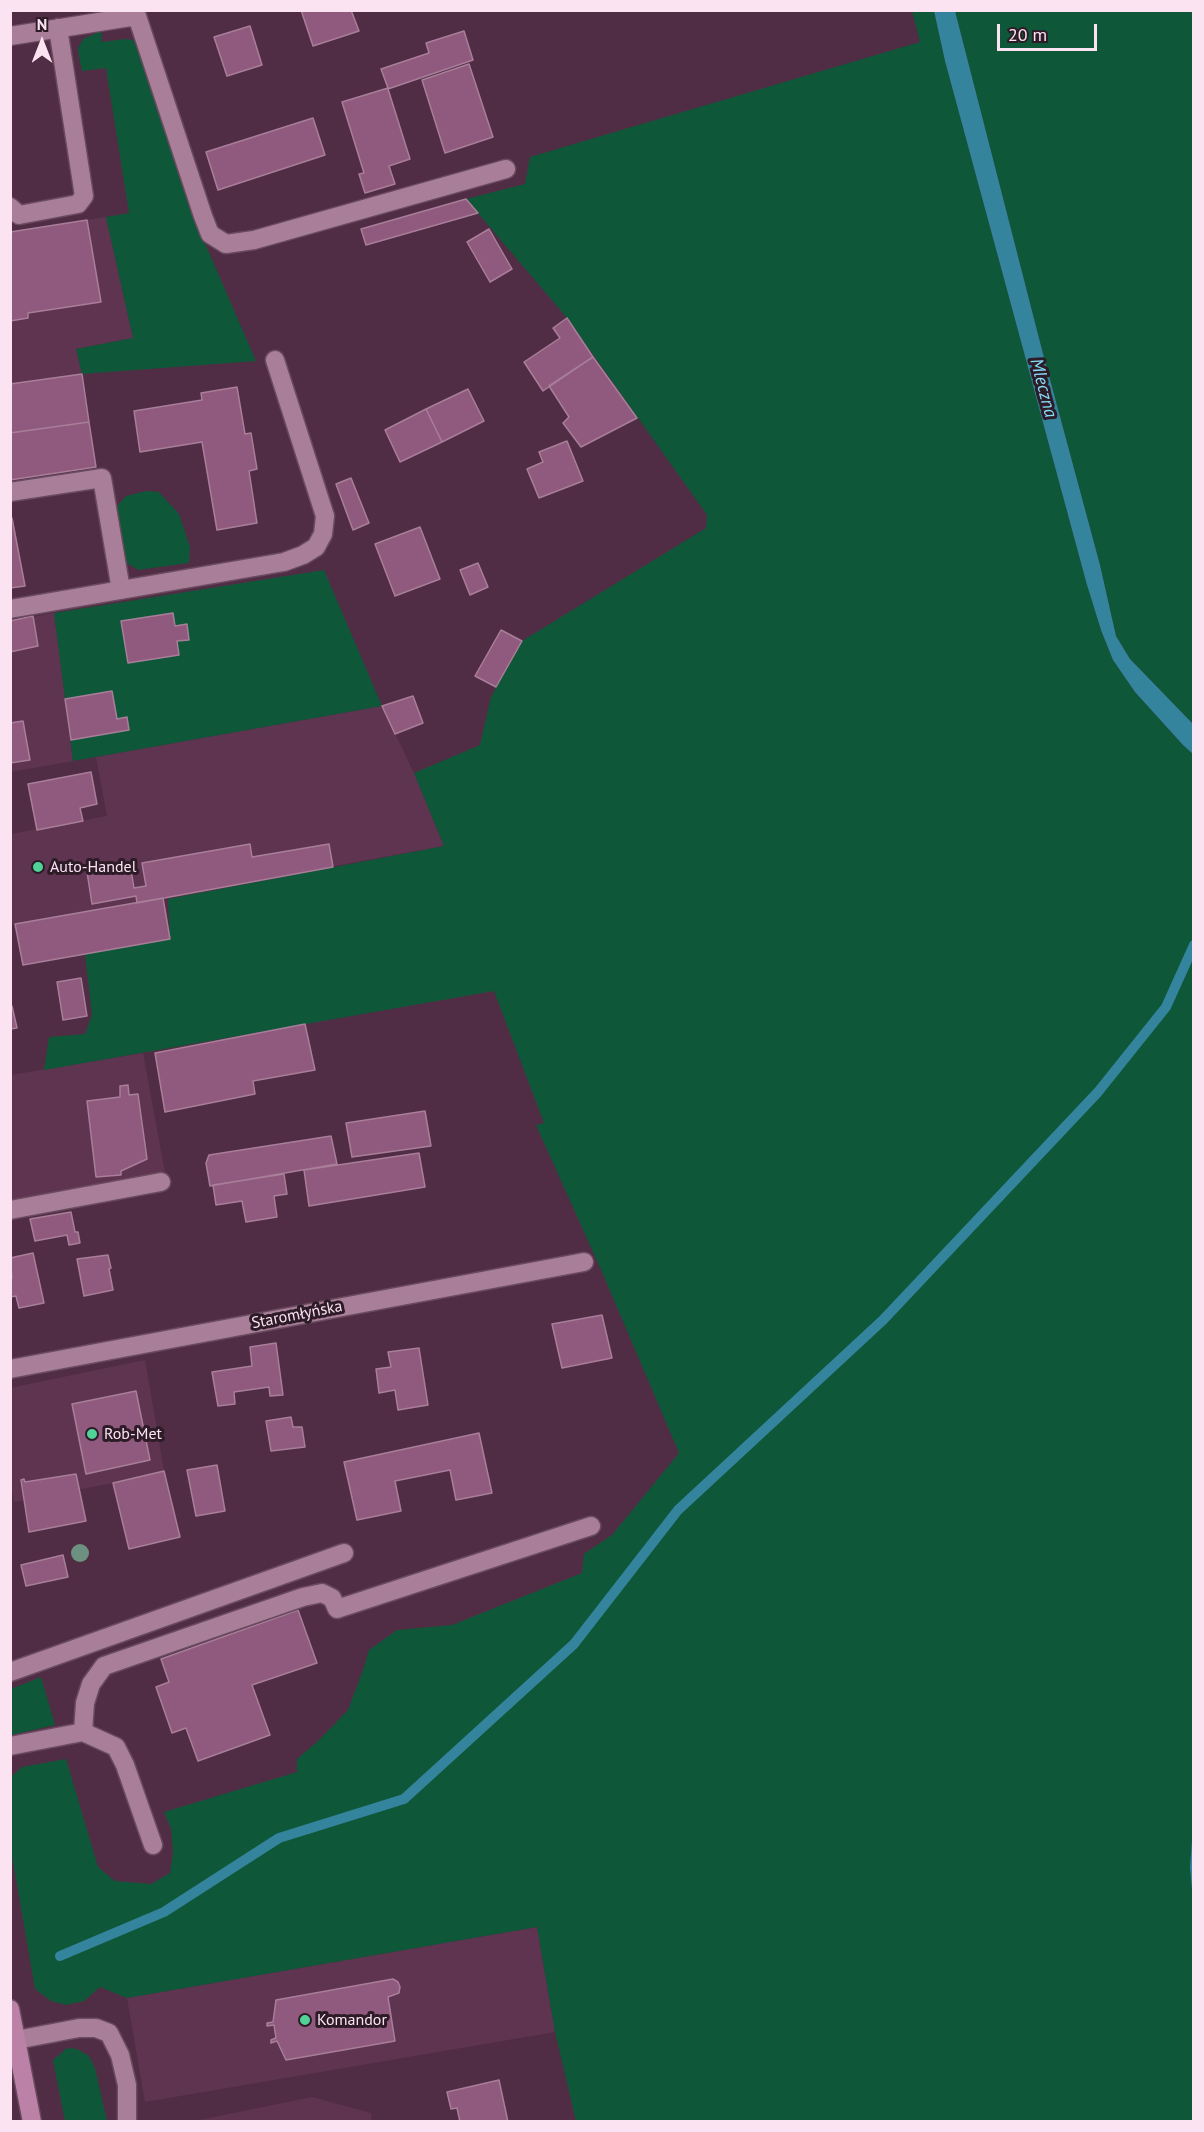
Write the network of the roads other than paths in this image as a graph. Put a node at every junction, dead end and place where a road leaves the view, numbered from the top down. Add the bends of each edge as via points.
1 (136, 13) edge
2 (87, 17) edge
3 (58, 28) junction
4 (10, 36) edge
5 (506, 169) dead end
6 (10, 207) edge
7 (275, 360) dead end
8 (10, 492) edge
9 (121, 590) junction
10 (10, 609) edge
11 (161, 1182) dead end
12 (10, 1210) edge
13 (584, 1262) dead end
14 (10, 1369) edge
15 (591, 1526) dead end
16 (344, 1552) dead end
17 (10, 1672) edge
18 (83, 1731) junction
19 (10, 1746) edge
20 (153, 1845) dead end
21 (10, 2009) edge
22 (16, 2040) junction
23 (32, 2121) edge
24 (127, 2121) edge

1 - 2 street
1 - 5 street via 210,234 226,244 254,240
2 - 3 street
3 - 4 street
3 - 6 street via 84,196 78,204 19,215
7 - 9 street via 325,516 323,534 316,547 284,562
8 - 9 street via 102,478
9 - 10 street
11 - 12 street
13 - 14 street, Staromłyńska
15 - 18 street via 337,1609 332,1598 322,1593 303,1597 104,1666 91,1684
16 - 17 street
18 - 19 street
18 - 20 street via 116,1746
21 - 22 main road
22 - 23 main road
22 - 24 street via 79,2028 109,2033 120,2055 127,2085

